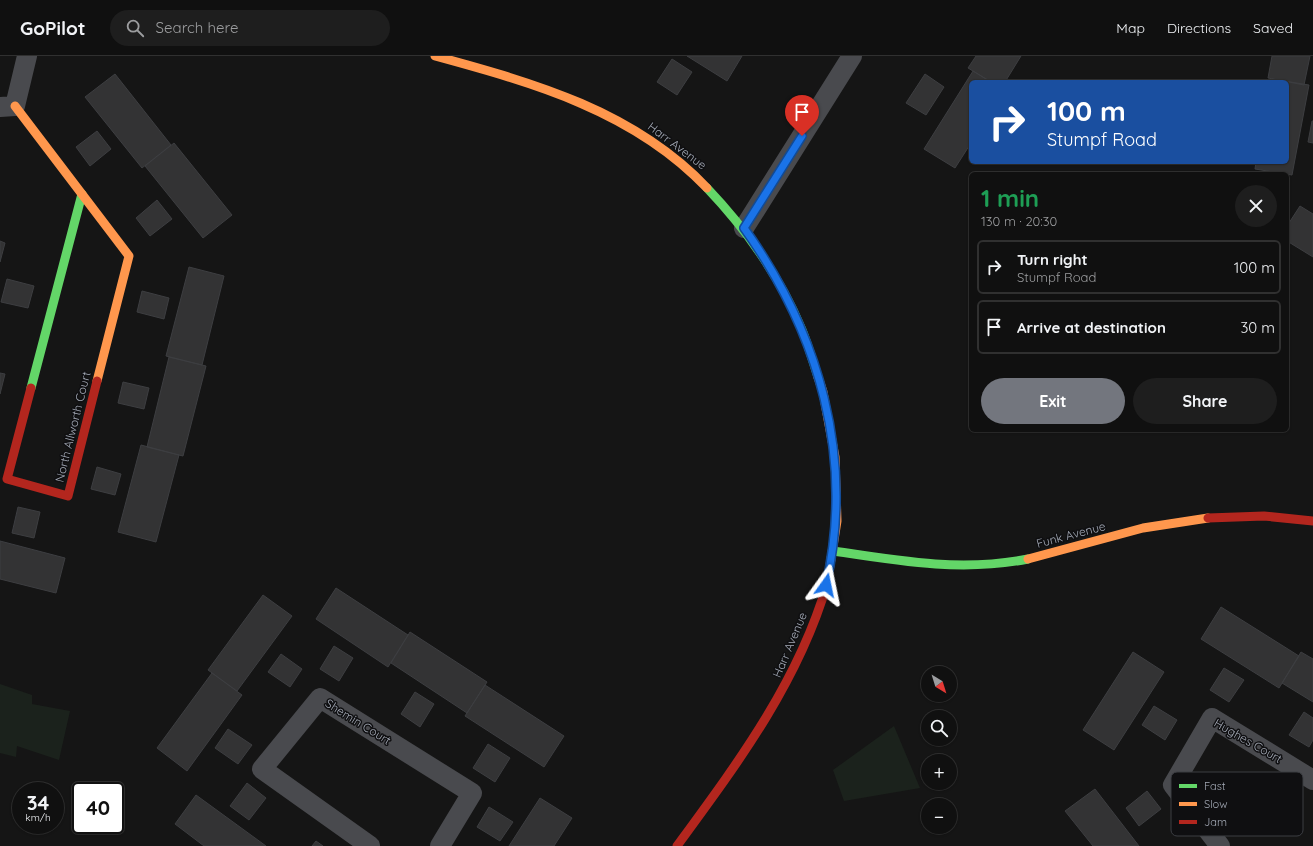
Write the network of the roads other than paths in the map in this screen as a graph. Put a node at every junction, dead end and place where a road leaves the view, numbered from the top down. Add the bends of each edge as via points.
1 (27, 56) edge
2 (435, 56) edge
3 (852, 56) edge
4 (7, 106) edge
5 (82, 194) junction
6 (744, 228) junction
7 (1313, 520) edge
8 (834, 551) junction
9 (1181, 772) edge
10 (1300, 772) edge
11 (1303, 774) edge
12 (1313, 780) edge
13 (1212, 836) edge
14 (370, 846) edge
15 (440, 846) edge
16 (677, 846) edge
17 (1220, 846) edge

1 - 4 street
2 - 6 street, Harr Avenue via 536,83 606,113 640,132 689,168 716,194
3 - 6 street
4 - 5 street, North Allworth Court
5 - 5 street, North Allworth Court via 129,256 68,496 7,479
6 - 8 street, Harr Avenue via 778,280 801,326 822,390 832,440 835,472
7 - 8 street, Funk Avenue via 1262,515 1224,515 1172,521 1073,548 999,564 948,566
8 - 16 street, Harr Avenue via 817,613 803,652 787,684 744,754
9 - 10 street, Hughes Court via 1212,718
11 - 12 street, Hughes Court
13 - 17 street, Hughes Court
14 - 15 street, Shemin Court via 262,769 320,698 472,793

